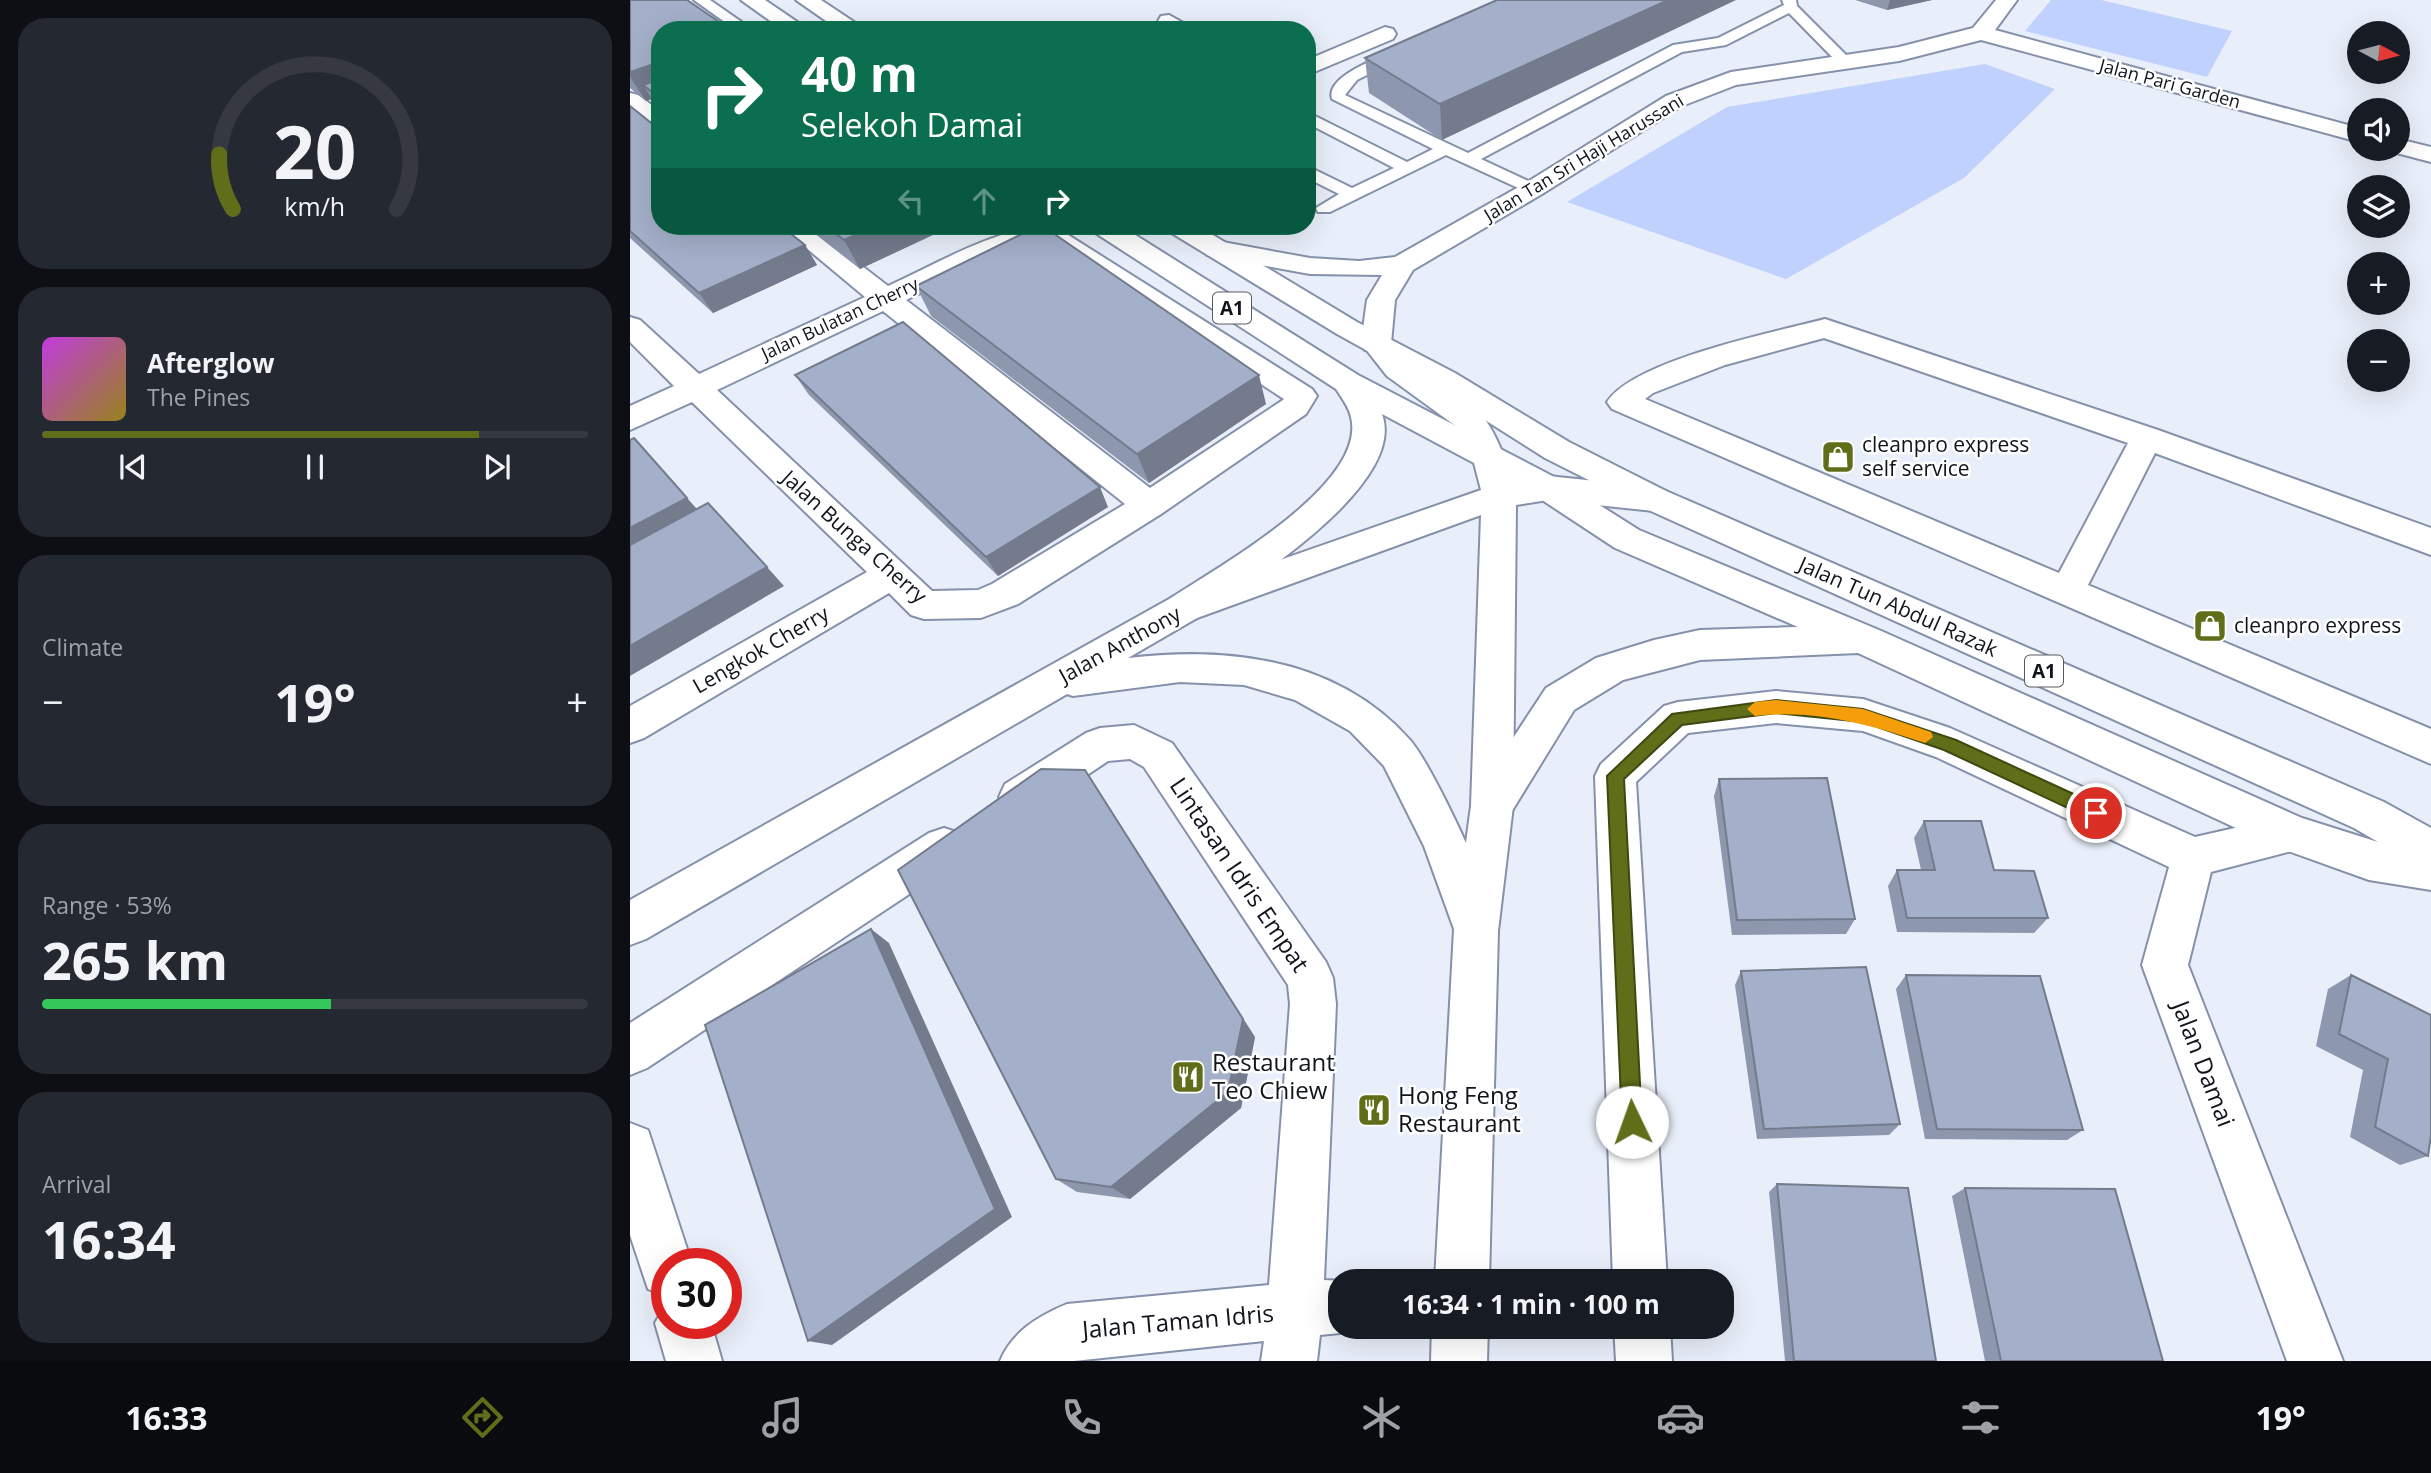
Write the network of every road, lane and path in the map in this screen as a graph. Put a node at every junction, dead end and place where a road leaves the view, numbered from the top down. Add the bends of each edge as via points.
1 (701, 0) edge
2 (751, 0) edge
3 (763, 0) edge
4 (2007, 0) edge
5 (811, 1) edge
6 (1790, 3) edge
7 (732, 21) edge
8 (783, 21) edge
9 (800, 21) edge
10 (841, 21) edge
11 (1981, 33) junction
12 (1385, 34) dead end
13 (1409, 51) edge
14 (1844, 61) junction
15 (1316, 64) edge
16 (1316, 122) edge
17 (2347, 132) edge
18 (1446, 149) junction
19 (2410, 149) edge
20 (2431, 155) edge
21 (1469, 159) junction
22 (1407, 168) junction
23 (1316, 176) edge
24 (1533, 189) junction
25 (1352, 194) junction
26 (1324, 208) dead end
27 (805, 235) edge
28 (1001, 235) edge
29 (1029, 235) edge
30 (1059, 235) edge
31 (1117, 235) edge
32 (1194, 235) edge
33 (1217, 249) junction
34 (979, 254) junction
35 (1402, 265) junction
36 (886, 298) junction
37 (630, 326) edge
38 (1376, 343) junction
39 (1347, 382) junction
40 (693, 389) junction
41 (630, 419) edge
42 (2147, 438) junction
43 (1488, 455) junction
44 (1548, 488) junction
45 (1499, 496) junction
46 (1654, 499) junction
47 (1149, 505) junction
48 (2431, 542) edge
49 (891, 575) junction
50 (2067, 592) junction
51 (1184, 608) junction
52 (1866, 640) junction
53 (1053, 682) junction
54 (630, 726) edge
55 (2431, 747) edge
56 (1492, 806) junction
57 (2292, 834) junction
58 (2431, 850) edge
59 (2193, 857) junction
60 (2431, 870) edge
61 (630, 924) edge
62 (1476, 931) junction
63 (630, 1051) edge
64 (630, 1148) edge
65 (660, 1248) edge
66 (1462, 1269) edge
67 (1639, 1269) edge
68 (1308, 1326) edge
69 (688, 1339) edge
70 (1460, 1339) edge
71 (1643, 1339) edge
72 (694, 1361) edge
73 (1028, 1361) edge
74 (1459, 1361) edge
75 (1644, 1361) edge
76 (2315, 1361) edge

1 - 7 lane
2 - 8 street
3 - 5 street via 793,6
4 - 11 street
5 - 9 street
5 - 10 street
6 - 14 lane
6 - 21 lane via 1721,42 1678,48
11 - 14 street, Jalan Tan Sri Haji Harussani via 1899,54
11 - 17 street, Jalan Pari Garden
12 - 15 street
13 - 18 lane via 1350,79 1337,96
14 - 24 street, Jalan Tan Sri Haji Harussani via 1731,79 1674,101
16 - 22 lane
18 - 21 lane
18 - 22 lane
19 - 20 street
21 - 24 lane
22 - 25 lane
23 - 25 lane
24 - 35 street, Jalan Tan Sri Haji Harussani
25 - 26 lane
27 - 36 street
28 - 34 street
29 - 34 street, Jalan Bulatan Cherry
30 - 47 street, Jalan Bunga Cherry via 1301,396 1295,407
31 - 39 street, Jalan Tun Abdul Razak / A1
32 - 33 street, Jalan Tun Abdul Razak / A1
33 - 35 street, Jalan Tan Sri Haji Harussani via 1310,267
33 - 38 street, Jalan Tun Abdul Razak / A1
34 - 36 street, Jalan Bulatan Cherry
35 - 38 street, Jalan Tan Sri Haji Harussani via 1381,300
36 - 40 street, Jalan Bulatan Cherry
36 - 47 street
37 - 40 street, Jalan Bunga Cherry
38 - 43 street, Jalan Tun Abdul Razak via 1398,369 1458,409 1480,436
38 - 46 street, Jalan Tun Abdul Razak / A1 via 1557,450
39 - 43 street, Jalan Tun Abdul Razak / A1
39 - 51 street via 1368,418 1362,456 1353,475 1298,528
40 - 41 street, Jalan Bulatan Cherry
40 - 49 street, Jalan Bunga Cherry
42 - 48 street
42 - 50 street
42 - 50 street via 1825,328 1714,358 1642,386 1623,402
43 - 44 street, Jalan Tun Abdul Razak / A1
43 - 45 street, Jalan Tun Abdul Razak
44 - 45 street, Jalan Anthony
44 - 46 street, Jalan Anthony
44 - 52 street, Jalan Tun Abdul Razak / A1 via 1627,539
45 - 51 street, Jalan Anthony
45 - 56 street, Jalan Tun Abdul Razak
46 - 58 street, Jalan Tun Abdul Razak / A1 via 2369,815
47 - 49 street, Jalan Bunga Cherry via 1005,594 981,604 924,605
49 - 54 street, Lengkok Cherry
50 - 55 street
51 - 53 street, Jalan Anthony
52 - 56 street via 1700,645 1610,669 1560,699
52 - 57 street, Jalan Tun Abdul Razak / A1
53 - 61 street, Jalan Anthony
53 - 62 street via 1180,667 1244,670 1306,687 1364,719 1398,754 1444,842
56 - 62 street, Jalan Tun Abdul Razak
57 - 59 street
57 - 60 street, Jalan Tun Abdul Razak / A1 via 2369,860
59 - 67 street via 1950,745 1863,715 1776,707 1678,718 1615,776
59 - 76 street, Jalan Damai via 2165,965
62 - 66 street, Jalan Tun Abdul Razak
63 - 68 street, Lintasan Idris Empat via 1101,745 1134,742 1157,755 1310,978
64 - 65 street
68 - 73 street, Jalan Taman Idris via 1068,1332
69 - 72 street
70 - 74 street
71 - 75 street

